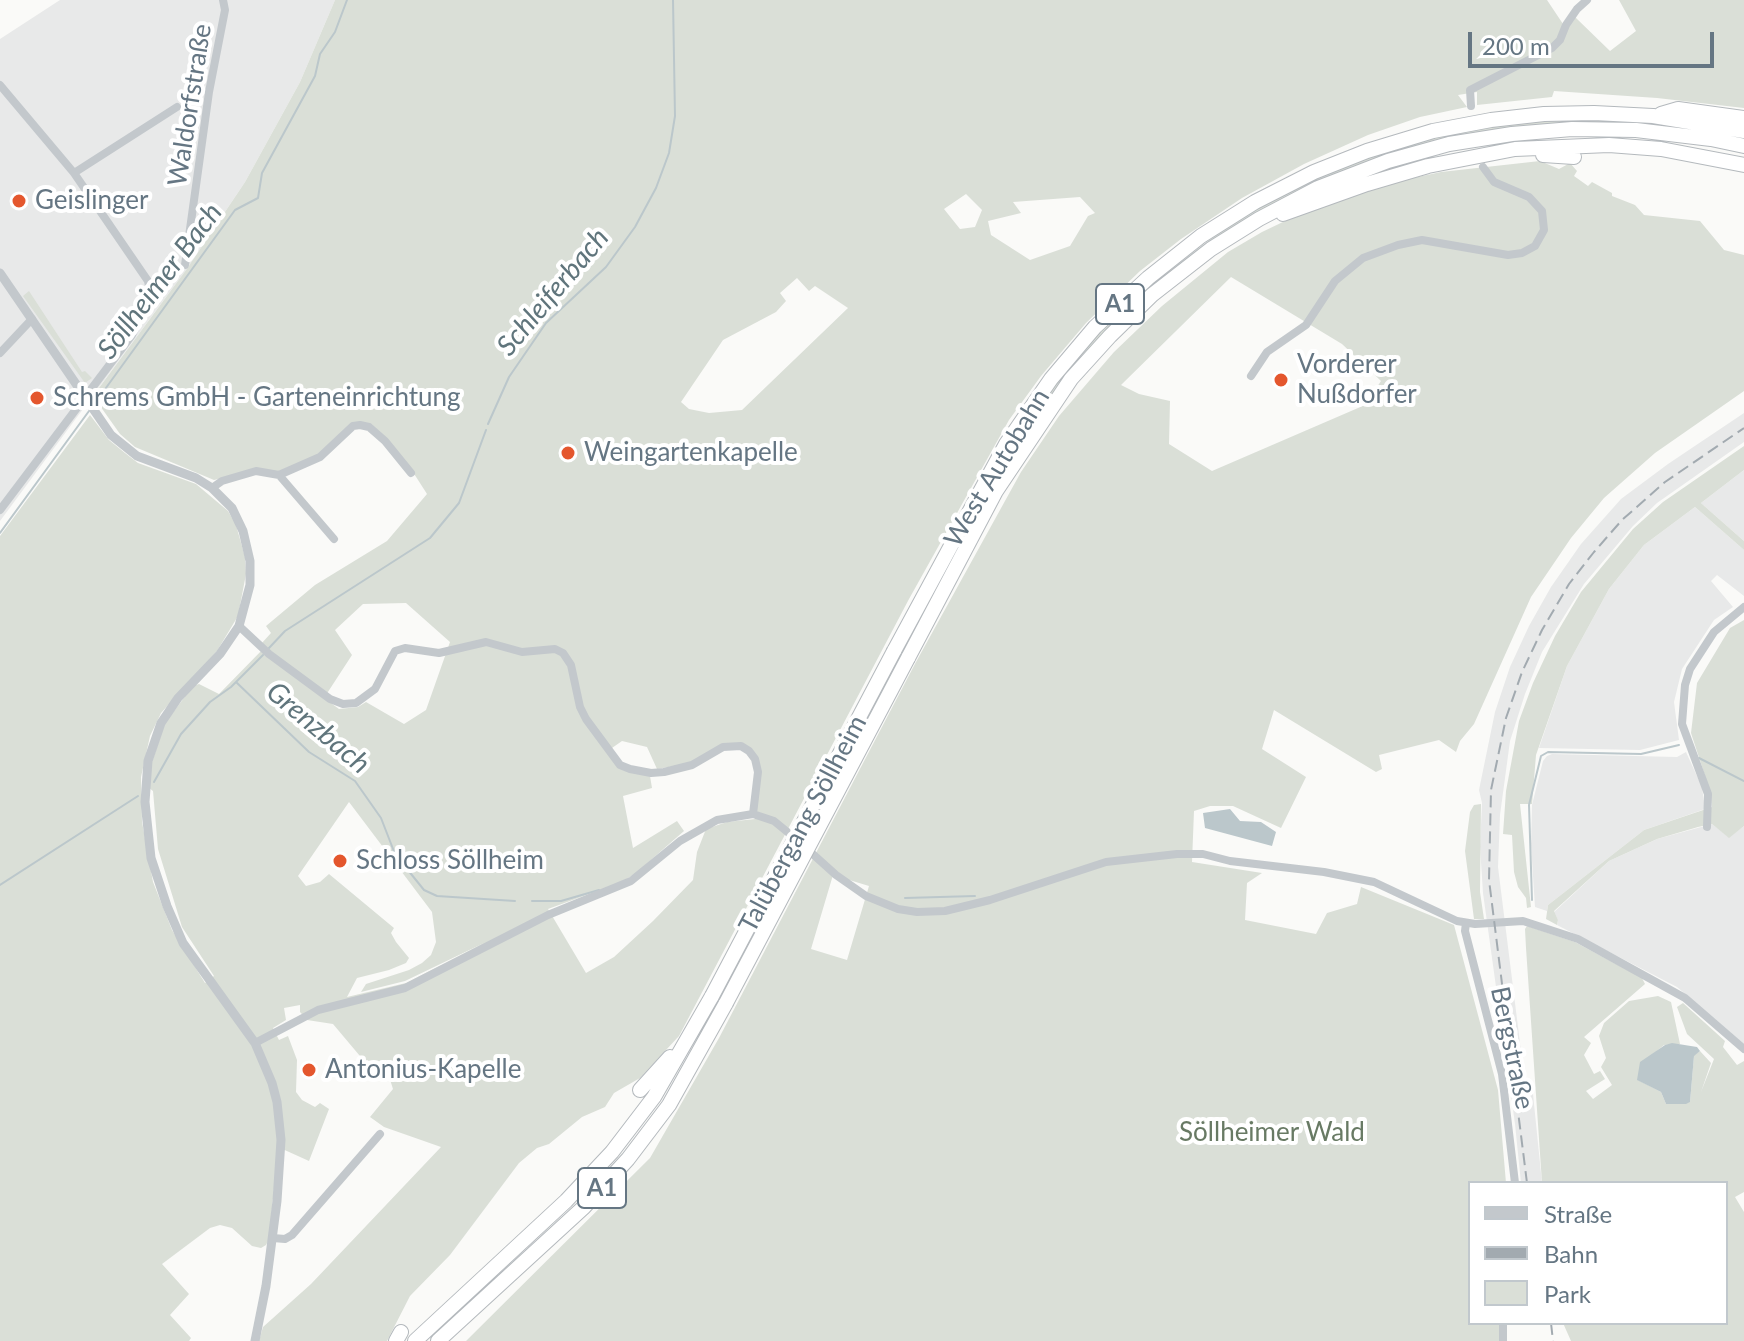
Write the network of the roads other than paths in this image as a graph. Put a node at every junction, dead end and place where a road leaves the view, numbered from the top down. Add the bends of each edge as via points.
1 (223, 0) edge
2 (1587, 0) edge
3 (0, 85) edge
4 (1471, 106) dead end
5 (177, 107) dead end
6 (1653, 116) junction
7 (1744, 118) edge
8 (1744, 131) edge
9 (1744, 146) edge
10 (1491, 153) junction
11 (1574, 157) dead end
12 (1744, 165) edge
13 (1483, 167) dead end
14 (74, 173) junction
15 (1259, 219) junction
16 (185, 265) dead end
17 (0, 273) edge
18 (32, 319) junction
19 (0, 353) edge
20 (1251, 376) dead end
21 (84, 397) junction
22 (411, 473) dead end
23 (279, 475) junction
24 (212, 488) junction
25 (0, 510) edge
26 (334, 539) dead end
27 (1744, 607) edge
28 (239, 626) junction
29 (901, 655) junction
30 (753, 814) junction
31 (1707, 827) dead end
32 (1466, 923) junction
33 (719, 999) junction
34 (693, 1030) junction
35 (255, 1043) junction
36 (1744, 1049) edge
37 (640, 1090) dead end
38 (380, 1134) dead end
39 (1515, 1181) edge
40 (273, 1238) junction
41 (255, 1341) edge
42 (415, 1341) edge
43 (438, 1341) edge

1 - 16 street, Waldorfstraße
2 - 4 street via 1552,48 1470,90
3 - 14 street
5 - 14 street
6 - 7 highway via 1678,109
6 - 8 highway, West Autobahn / A1
6 - 29 highway, West Autobahn / A1 via 1544,114 1433,131 1314,172 1201,236 1095,327 1051,379 1006,444
9 - 15 highway, West Autobahn / A1 via 1636,130 1512,134 1388,161 1318,188
10 - 11 highway
10 - 12 highway via 1609,145
10 - 15 highway via 1428,166 1289,214
13 - 20 street via 1494,182 1529,197 1542,211 1544,230 1535,246 1508,255 1422,240 1363,258 1335,281 1306,325 1267,352
14 - 21 street via 148,281 151,296 132,335
15 - 29 highway, West Autobahn / A1 via 1152,295 1071,379 996,491
17 - 18 street
18 - 19 street
18 - 21 street
21 - 24 street via 111,435 130,451
21 - 25 street
22 - 23 street via 385,441 360,425 320,457
23 - 24 street via 256,471
23 - 26 street
24 - 28 street via 232,508 250,561
27 - 31 street via 1714,632 1685,685 1682,724 1708,794
28 - 30 street via 269,654 343,704 356,703 375,689 395,651 405,648 439,653 486,642 522,652 555,649 571,665 586,719 620,765 664,772 692,765 723,747 741,746 755,759 758,772
28 - 35 street via 161,723 148,761 145,802 151,858 183,943
29 - 33 highway, Talübergang Söllheim / A1, bridge
30 - 32 street via 781,826 866,896 917,912 990,900 1106,862 1203,854 1374,882
30 - 35 street via 717,820 680,841 631,881 548,915 405,988 318,1010
32 - 36 street via 1523,921 1578,939 1685,998
32 - 39 street, Bergstraße via 1502,1074
33 - 34 highway, A1
33 - 43 highway, A1 via 669,1105 628,1159 584,1207
34 - 37 highway
34 - 42 highway, A1 via 654,1097 612,1152
35 - 40 street via 280,1120
38 - 40 street via 292,1235
40 - 41 street

